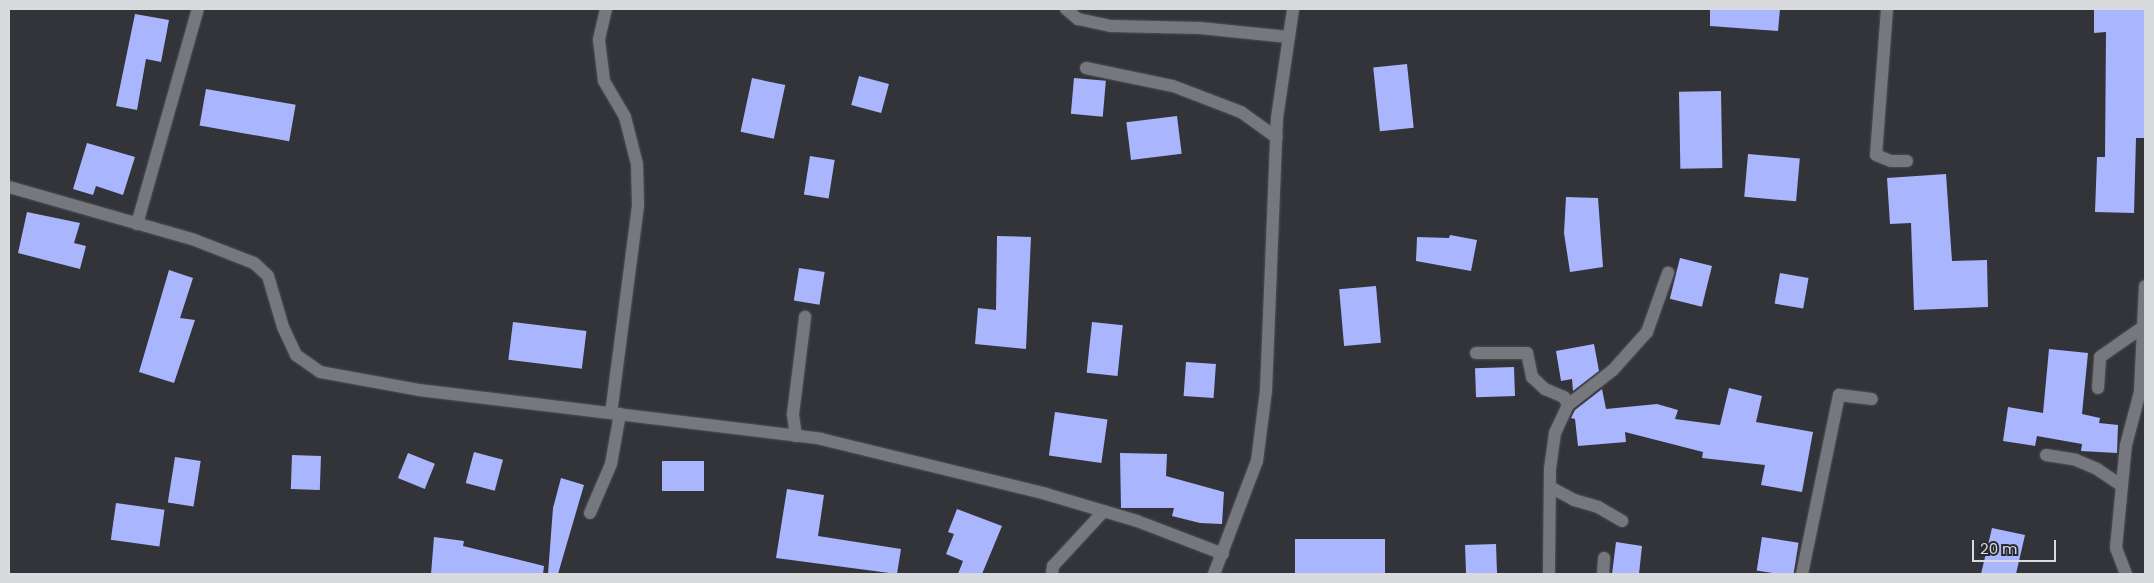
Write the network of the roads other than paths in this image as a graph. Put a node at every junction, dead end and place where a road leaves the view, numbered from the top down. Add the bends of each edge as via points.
1 (198, 9) edge
2 (606, 9) edge
3 (1066, 9) edge
4 (1293, 9) edge
5 (1887, 9) edge
6 (1289, 37) junction
7 (1086, 68) dead end
8 (1276, 138) junction
9 (1907, 161) dead end
10 (9, 187) edge
11 (138, 224) junction
12 (1668, 273) dead end
13 (2145, 286) edge
14 (805, 317) dead end
15 (2144, 321) edge
16 (1476, 353) dead end
17 (2143, 361) edge
18 (2098, 388) dead end
19 (1872, 399) dead end
20 (1568, 405) junction
21 (615, 413) junction
22 (796, 436) junction
23 (2046, 455) dead end
24 (2122, 486) junction
25 (1550, 487) junction
26 (1104, 511) junction
27 (590, 513) dead end
28 (1622, 521) dead end
29 (1223, 554) junction
30 (1604, 558) dead end
31 (1052, 574) edge
32 (1214, 574) edge
33 (1549, 574) edge
34 (1603, 574) edge
35 (1802, 574) edge
36 (2126, 574) edge

1 - 11 street
2 - 21 street via 599,40 604,81 625,117 637,158 638,181
3 - 6 street via 1078,19 1111,26 1200,28
4 - 6 street
5 - 9 street via 1876,155 1891,161
6 - 8 street
7 - 8 street via 1173,86 1241,112
8 - 29 street via 1266,391 1257,461
10 - 11 street
11 - 21 street via 192,239 254,263 268,276 283,327 296,354 320,372 419,390
12 - 20 street via 1647,332 1613,370
13 - 15 street
14 - 22 street via 792,414
15 - 17 street
15 - 18 street via 2100,357
16 - 20 street via 1527,353 1532,378 1545,389 1564,397
17 - 24 street via 2140,392 2126,445
19 - 35 street via 1839,395
20 - 25 street via 1555,433
21 - 22 street
21 - 27 street via 611,464
22 - 26 street via 822,439
23 - 24 street via 2076,460 2098,469
24 - 36 street via 2116,548
25 - 28 street via 1574,500 1598,506
25 - 33 street
26 - 29 street
26 - 31 street via 1053,566
29 - 32 street
30 - 34 street

